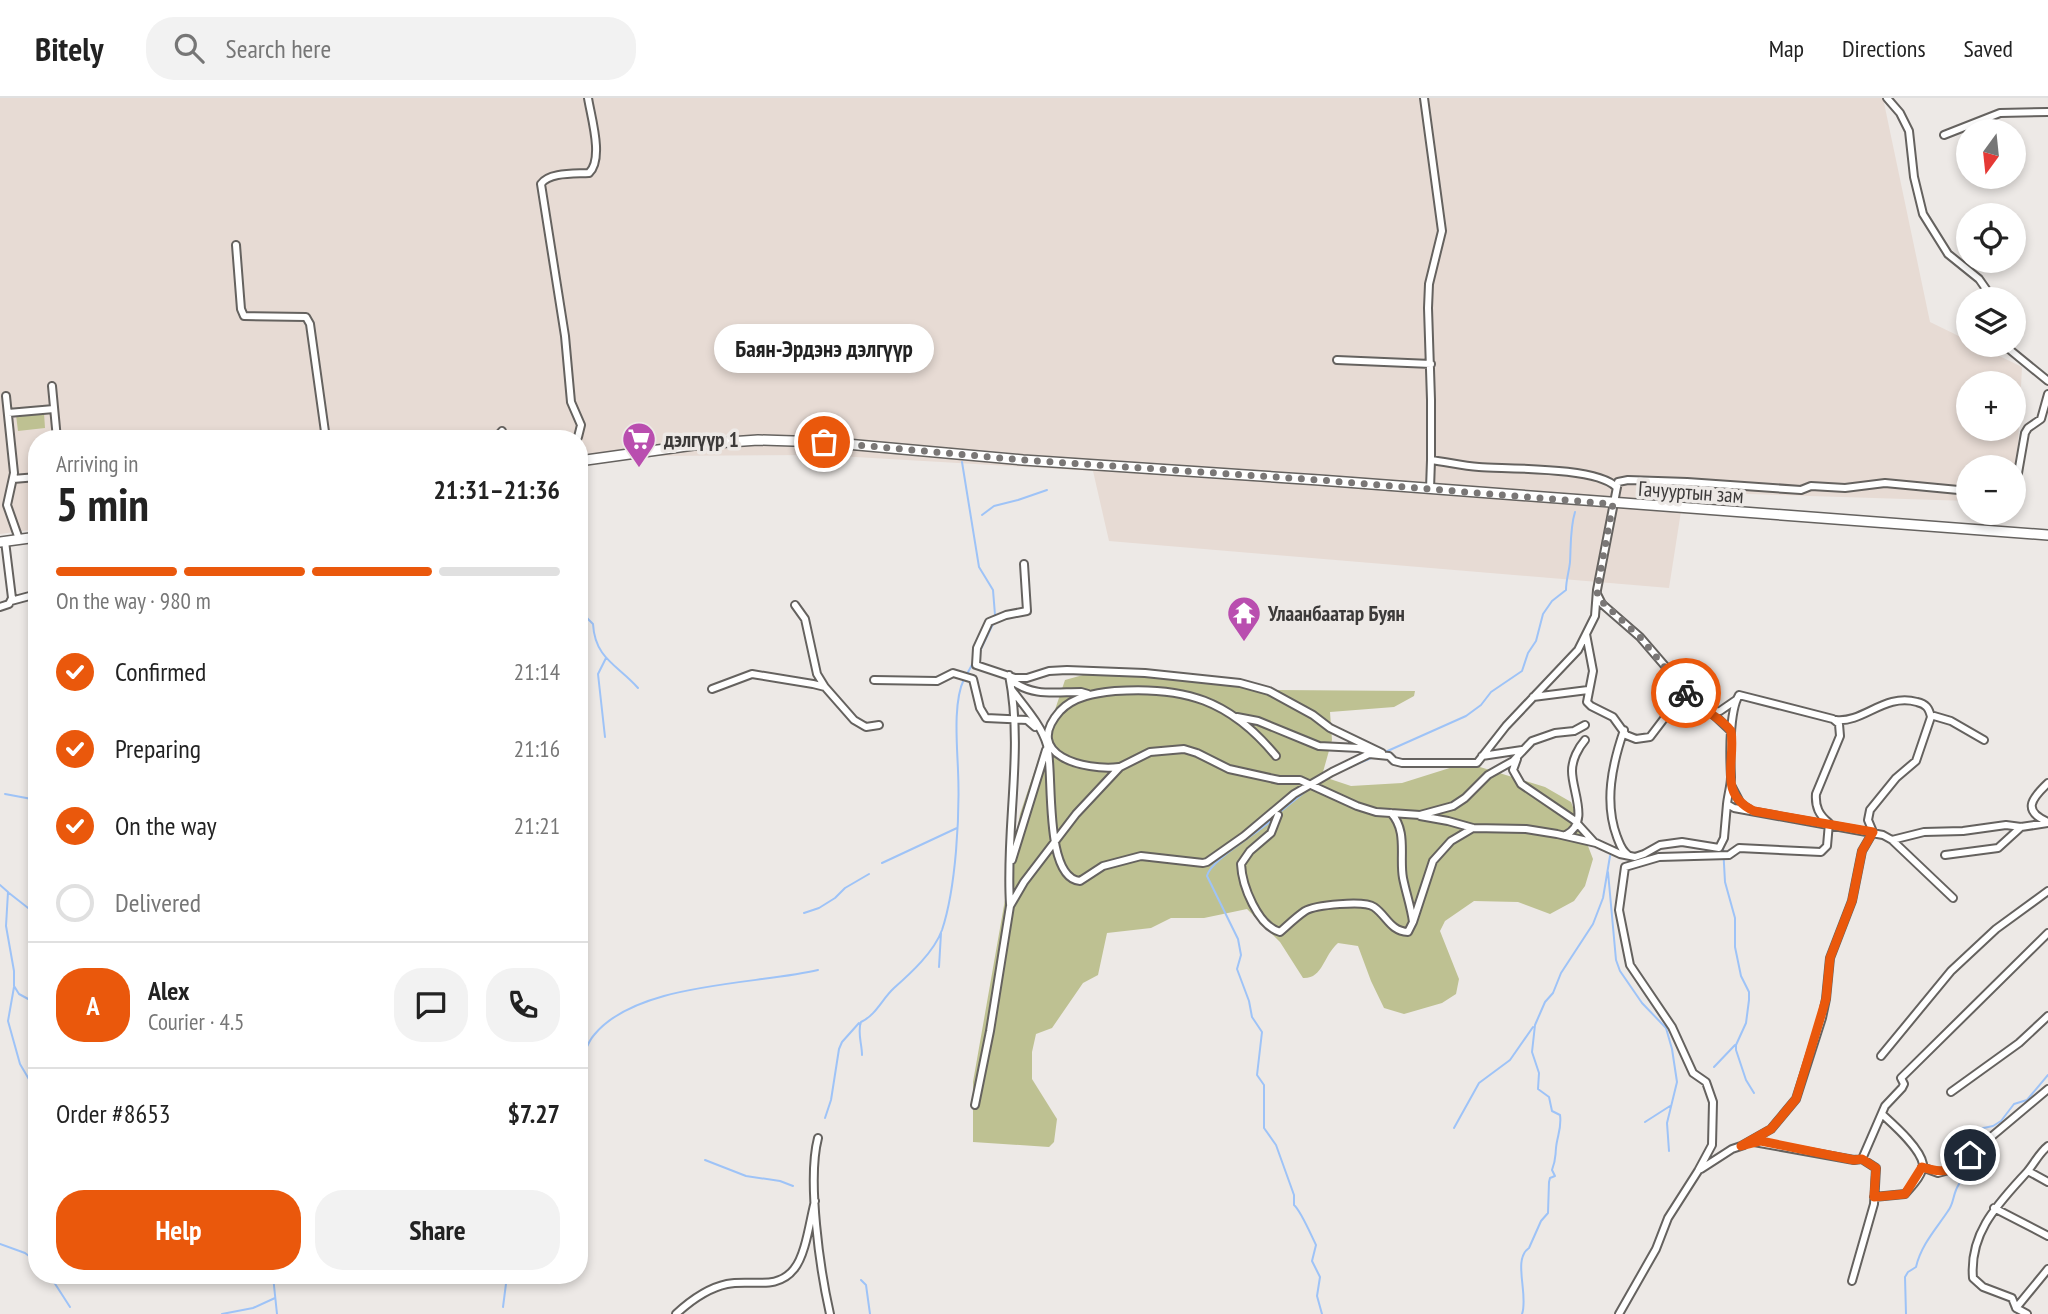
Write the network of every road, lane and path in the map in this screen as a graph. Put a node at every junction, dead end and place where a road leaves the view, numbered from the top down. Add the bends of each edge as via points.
1 (588, 98) edge
2 (1424, 98) edge
3 (1887, 98) edge
4 (2048, 112) edge
5 (1944, 135) dead end
6 (236, 245) dead end
7 (1985, 287) edge
8 (2019, 357) edge
9 (1337, 360) dead end
10 (1431, 364) junction
11 (2048, 381) edge
12 (52, 386) dead end
13 (2048, 394) edge
14 (6, 396) dead end
15 (54, 408) junction
16 (8, 413) junction
17 (56, 430) edge
18 (325, 430) edge
19 (580, 430) edge
20 (2021, 455) edge
21 (588, 460) edge
22 (1431, 460) junction
23 (28, 478) edge
24 (13, 479) junction
25 (1616, 487) junction
26 (1430, 489) junction
27 (1956, 489) edge
28 (1613, 504) junction
29 (2048, 536) edge
30 (28, 538) edge
31 (19, 539) junction
32 (2, 541) edge
33 (1024, 564) dead end
34 (1597, 590) junction
35 (28, 596) edge
36 (11, 601) junction
37 (794, 605) dead end
38 (0, 607) edge
39 (1586, 634) junction
40 (1009, 675) junction
41 (874, 680) dead end
42 (825, 687) junction
43 (712, 689) dead end
44 (1012, 690) junction
45 (1588, 690) junction
46 (1685, 691) junction
47 (1088, 695) junction
48 (1533, 697) junction
49 (1736, 701) junction
50 (1708, 712) junction
51 (1235, 716) junction
52 (1931, 717) junction
53 (1014, 719) junction
54 (1834, 720) junction
55 (879, 725) dead end
56 (1585, 725) dead end
57 (1624, 730) junction
58 (1731, 731) junction
59 (1042, 733) junction
60 (1585, 740) dead end
61 (1984, 740) dead end
62 (1047, 745) junction
63 (1522, 749) junction
64 (1387, 755) junction
65 (1276, 756) dead end
66 (1482, 756) junction
67 (1518, 757) junction
68 (1121, 766) junction
69 (1731, 777) junction
70 (2048, 783) edge
71 (1312, 784) junction
72 (1727, 804) junction
73 (1754, 811) junction
74 (1391, 814) junction
75 (1278, 815) dead end
76 (1408, 816) junction
77 (1576, 822) junction
78 (2048, 822) edge
79 (1829, 824) junction
80 (2021, 827) junction
81 (1473, 828) junction
82 (1873, 832) junction
83 (1564, 836) junction
84 (1892, 840) junction
85 (1055, 843) junction
86 (1595, 843) junction
87 (1945, 855) dead end
88 (1630, 856) junction
89 (1009, 868) junction
90 (2048, 891) edge
91 (1953, 898) dead end
92 (1010, 906) junction
93 (1413, 922) junction
94 (2048, 933) edge
95 (2048, 1016) edge
96 (1881, 1056) dead end
97 (2048, 1089) edge
98 (1951, 1092) dead end
99 (975, 1105) dead end
100 (1883, 1115) junction
101 (818, 1138) dead end
102 (1741, 1146) junction
103 (2048, 1146) edge
104 (1862, 1159) junction
105 (1922, 1167) junction
106 (1698, 1171) junction
107 (2028, 1171) junction
108 (2048, 1182) edge
109 (1874, 1197) junction
110 (816, 1201) junction
111 (1994, 1208) junction
112 (2048, 1236) edge
113 (2048, 1269) edge
114 (1852, 1281) dead end
115 (2016, 1308) junction
116 (676, 1314) edge
117 (830, 1314) edge
118 (1619, 1314) edge
119 (2027, 1314) edge

1 - 19 street via 597,155 593,170 552,177 541,184 571,402
2 - 10 street via 1442,231 1427,308
3 - 7 street via 1909,131 1923,214 1948,254
4 - 5 street via 2000,113
6 - 18 street via 244,316 306,317 310,324
8 - 11 street
9 - 10 street
10 - 22 street
12 - 15 street
13 - 20 street via 2041,418 2025,433
14 - 16 street
15 - 16 street
15 - 17 street
16 - 24 street
21 - 26 main road, Гачууртын зам via 701,444 771,440
22 - 25 street via 1584,475
22 - 26 street
23 - 24 street
24 - 31 street via 7,505
25 - 27 street via 1628,480 1801,490 1903,483
25 - 28 street
26 - 28 main road, Гачууртын зам
28 - 29 main road, Гачууртын зам
28 - 34 street
30 - 31 main road
31 - 32 main road
32 - 36 street
33 - 40 street via 1027,611 989,622 977,648 976,666
34 - 39 street via 1595,616
34 - 46 street via 1602,604 1640,637
35 - 36 street
36 - 38 street
37 - 42 street via 805,619 817,674
39 - 45 street via 1593,671
39 - 48 street via 1578,650
40 - 44 street
40 - 47 street via 1034,692
40 - 64 street via 1114,671 1240,683 1269,691
41 - 53 street via 937,681 953,674 973,679 986,718
42 - 43 street via 752,674
42 - 55 street via 854,720 866,727
44 - 53 street
44 - 59 street
45 - 48 street
45 - 57 street via 1587,702 1613,717
46 - 50 street
46 - 57 street via 1650,737 1636,739
47 - 51 street via 1145,688 1185,694
47 - 68 street via 1060,711 1050,728 1051,745 1077,765
48 - 66 street
49 - 50 street
49 - 54 street via 1739,695
49 - 58 street
50 - 58 street
51 - 64 street via 1319,746
51 - 65 street
52 - 54 street via 1924,704 1900,699
52 - 61 street via 1951,721
52 - 82 street via 1916,761 1870,810
53 - 59 street via 1027,720
53 - 89 street
54 - 79 street via 1840,736 1815,803
56 - 63 street via 1543,736
57 - 88 street via 1609,804 1612,825
58 - 69 street
59 - 62 street
60 - 77 street via 1572,769 1579,804
62 - 85 street
62 - 89 street
63 - 66 street
63 - 67 street
64 - 66 street via 1394,761 1415,764 1477,763
64 - 71 street via 1362,756
67 - 76 street via 1488,775 1453,806
67 - 77 street via 1513,770 1521,784
68 - 71 street via 1150,752 1184,749 1230,768
68 - 85 street
69 - 72 street
69 - 73 street via 1738,800
70 - 78 street via 2034,798 2031,810
71 - 74 street via 1357,806
71 - 85 street via 1203,863 1141,856 1103,866 1076,881 1068,876
72 - 73 street
72 - 88 street via 1719,848 1682,842
73 - 79 street
74 - 76 street
74 - 93 street via 1401,834 1403,877
75 - 93 street via 1271,833 1241,864 1250,902 1273,930 1280,932 1315,907 1356,903 1376,908 1399,931 1408,932
76 - 81 street
77 - 83 street
77 - 86 street
78 - 80 street
79 - 82 street
79 - 106 street via 1827,846 1821,852 1739,848 1729,855 1659,857 1625,867 1619,910 1630,965 1672,1027 1693,1073 1706,1082 1713,1102 1712,1145
80 - 84 street via 1924,832
80 - 87 street via 1998,848
81 - 83 street via 1526,829
81 - 93 street via 1451,841 1433,860
82 - 84 street
82 - 102 street via 1862,851 1852,901 1830,958 1824,1009 1796,1099 1771,1129
83 - 86 street
84 - 91 street
85 - 92 street
86 - 88 street
89 - 92 street
90 - 96 street via 1996,929 1951,971
92 - 99 street
94 - 100 street via 1902,1079 1902,1088 1885,1106
95 - 98 street
97 - 105 street via 1953,1169 1938,1173
100 - 104 street
100 - 105 street via 1905,1135
101 - 110 street
102 - 104 street via 1761,1141
102 - 106 street
103 - 107 street
104 - 109 street via 1876,1168
105 - 109 street via 1905,1194
106 - 118 street via 1668,1218
107 - 108 street
107 - 111 street
109 - 114 street
110 - 116 street via 793,1272 768,1284 725,1284 691,1300
110 - 117 street
111 - 112 street
111 - 115 street via 1974,1247 1973,1278 2012,1298
113 - 115 street
115 - 119 street

